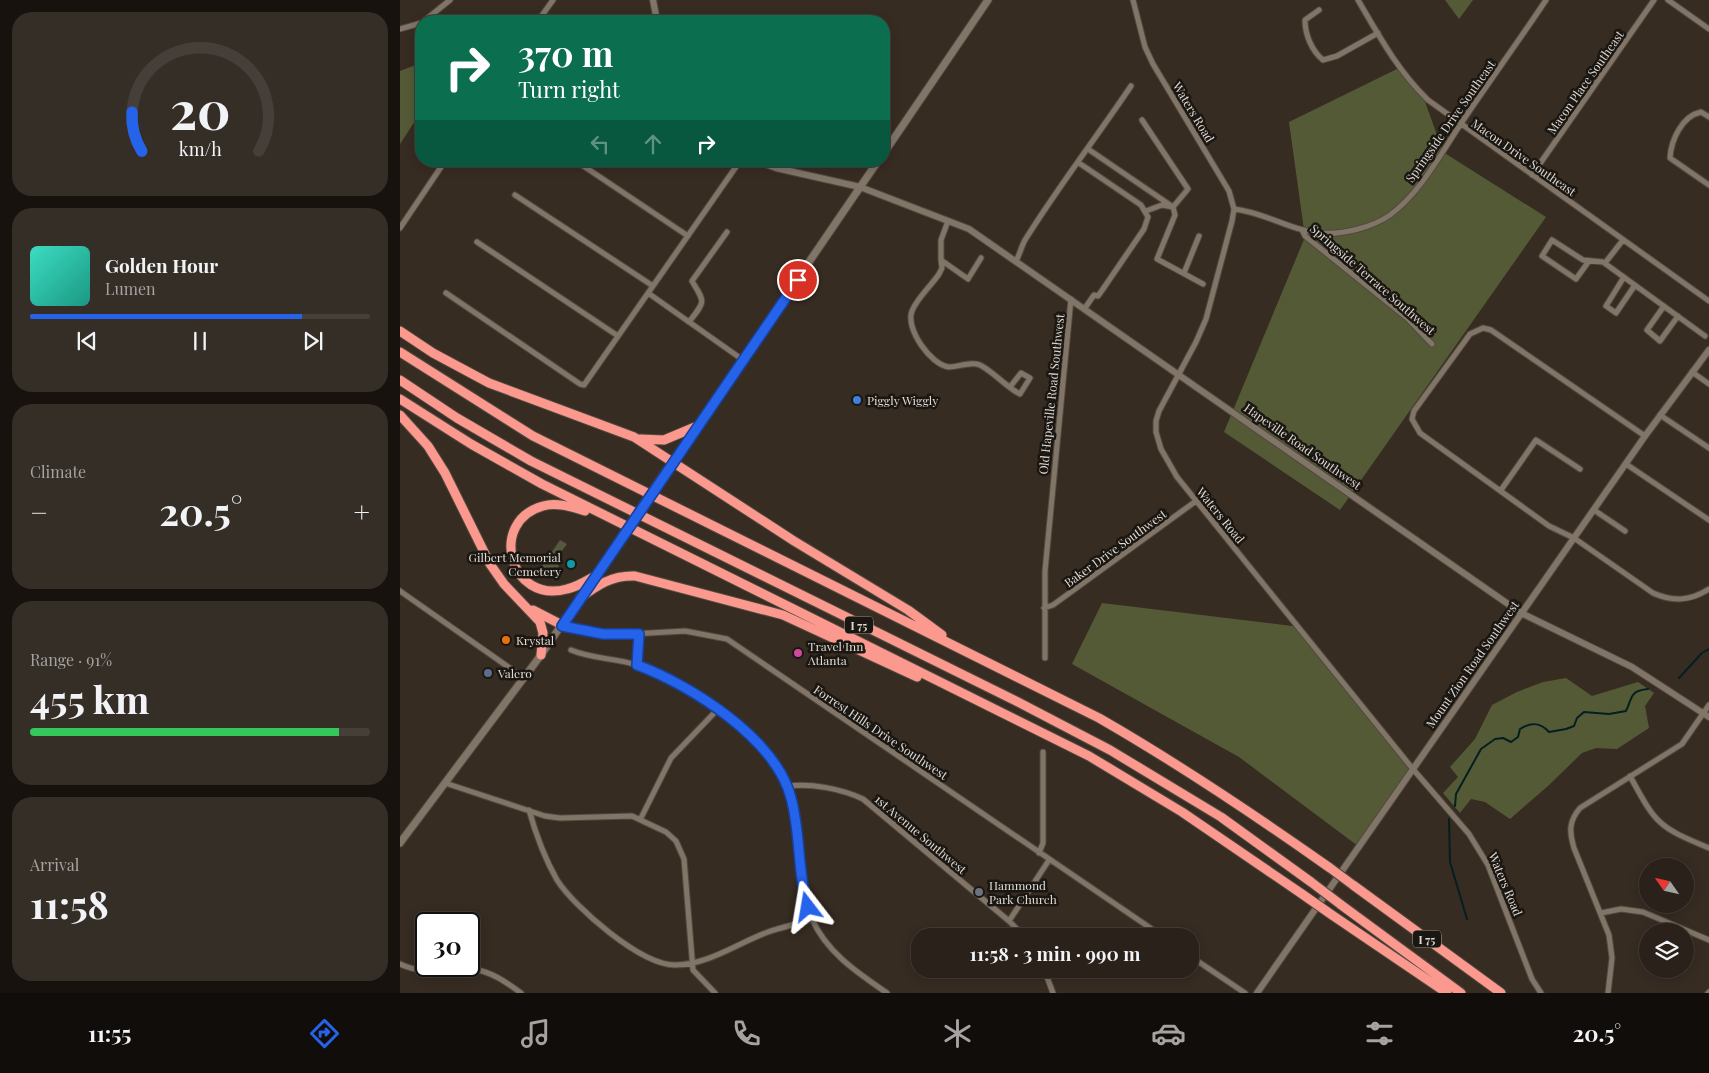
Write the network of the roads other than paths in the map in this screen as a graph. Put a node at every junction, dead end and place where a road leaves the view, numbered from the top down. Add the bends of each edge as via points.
1 (450, 0) edge
2 (553, 0) edge
3 (653, 0) edge
4 (988, 0) edge
5 (1133, 0) edge
6 (1358, 0) edge
7 (1546, 0) edge
8 (1654, 0) edge
9 (1668, 0) edge
10 (1319, 10) dead end
11 (432, 15) edge
12 (542, 15) edge
13 (656, 15) edge
14 (415, 24) edge
15 (400, 29) edge
16 (1709, 29) edge
17 (1378, 33) junction
18 (1131, 86) dead end
19 (1709, 117) edge
20 (1142, 120) dead end
21 (1460, 124) junction
22 (890, 144) edge
23 (1088, 149) junction
24 (1079, 163) junction
25 (441, 167) edge
26 (585, 167) edge
27 (736, 167) edge
28 (773, 167) edge
29 (874, 167) edge
30 (1532, 175) junction
31 (1709, 185) edge
32 (860, 187) junction
33 (515, 194) dead end
34 (1172, 208) junction
35 (1234, 209) junction
36 (1146, 211) junction
37 (948, 221) junction
38 (400, 228) edge
39 (1302, 230) junction
40 (726, 232) dead end
41 (688, 236) junction
42 (1199, 236) dead end
43 (1623, 240) junction
44 (477, 242) dead end
45 (981, 258) dead end
46 (942, 260) junction
47 (1016, 261) junction
48 (1588, 261) junction
49 (1605, 263) junction
50 (1184, 273) junction
51 (1624, 278) junction
52 (1203, 284) dead end
53 (1635, 285) junction
54 (653, 286) junction
55 (446, 293) dead end
56 (648, 293) junction
57 (1072, 299) junction
58 (1709, 300) edge
59 (1664, 306) junction
60 (1084, 308) junction
61 (1678, 316) junction
62 (689, 322) junction
63 (400, 331) edge
64 (618, 336) junction
65 (1705, 336) dead end
66 (1432, 344) dead end
67 (1709, 350) edge
68 (400, 352) edge
69 (744, 360) junction
70 (1692, 372) junction
71 (1179, 373) junction
72 (400, 380) edge
73 (1709, 384) edge
74 (1010, 387) dead end
75 (400, 399) edge
76 (400, 415) edge
77 (1660, 415) junction
78 (695, 428) junction
79 (1645, 436) junction
80 (634, 437) junction
81 (1709, 448) edge
82 (673, 461) junction
83 (1626, 464) junction
84 (1580, 469) dead end
85 (1501, 490) junction
86 (1196, 501) junction
87 (1594, 510) junction
88 (602, 515) junction
89 (1709, 520) edge
90 (1625, 531) dead end
91 (1574, 538) junction
92 (595, 576) junction
93 (1709, 589) edge
94 (400, 591) edge
95 (580, 598) junction
96 (526, 606) junction
97 (1044, 608) junction
98 (1521, 613) junction
99 (562, 626) junction
100 (639, 634) junction
101 (952, 643) junction
102 (571, 650) dead end
103 (541, 655) junction
104 (1045, 658) dead end
105 (637, 665) junction
106 (524, 678) junction
107 (982, 702) junction
108 (1709, 705) edge
109 (717, 710) junction
110 (1706, 715) edge
111 (1043, 752) dead end
112 (1412, 768) junction
113 (1630, 776) junction
114 (445, 784) junction
115 (788, 786) junction
116 (529, 810) junction
117 (641, 818) junction
118 (400, 843) edge
119 (1709, 848) edge
120 (1040, 853) junction
121 (1049, 860) junction
122 (1601, 913) junction
123 (812, 919) junction
124 (1009, 921) junction
125 (1016, 928) edge
126 (1150, 928) edge
127 (1709, 940) edge
128 (1199, 962) edge
129 (691, 963) junction
130 (400, 964) edge
131 (1048, 978) edge
132 (521, 993) edge
133 (715, 993) edge
134 (887, 993) edge
135 (1054, 993) edge
136 (1245, 993) edge
137 (1257, 993) edge
138 (1447, 993) edge
139 (1461, 993) edge
140 (1501, 993) edge
141 (1541, 993) edge
142 (1608, 993) edge

1 - 11 street
2 - 12 street
3 - 13 street
4 - 22 main road
5 - 35 street, Waters Road via 1145,47 1229,191
6 - 17 street, Macon Drive Southeast
7 - 21 street, Springside Drive Southeast
8 - 30 street, Macon Place Southeast
9 - 16 street
10 - 17 street via 1305,20 1305,30 1316,54 1323,60 1337,56
14 - 15 street
17 - 21 street, Macon Drive Southeast via 1408,80
18 - 23 street
19 - 31 street via 1702,112 1692,114 1670,146 1670,158
20 - 34 street via 1188,189
21 - 30 street, Macon Drive Southeast
21 - 39 street, Springside Drive Southeast via 1423,180 1390,215 1340,233
23 - 24 street
23 - 34 street
24 - 36 street via 1141,204
24 - 47 street via 1023,243
25 - 38 street
26 - 41 street
27 - 41 street
28 - 32 street, Old Hapeville Road Southwest
29 - 32 main road
30 - 43 street, Macon Drive Southeast
32 - 37 street, Old Hapeville Road Southwest
32 - 69 main road
33 - 54 street
34 - 36 street via 1162,205
34 - 50 street via 1175,215 1157,259
35 - 39 street, Springside Drive Southeast
35 - 71 street, Waters Road via 1206,318
36 - 60 street via 1148,217 1144,229 1104,289 1098,296 1094,295
37 - 46 street via 941,240
37 - 47 street, Old Hapeville Road Southwest via 969,229
39 - 66 street, Springside Terrace Southwest via 1305,236 1407,318
40 - 62 street via 692,281 703,302
41 - 54 street
42 - 50 street
43 - 49 street
43 - 58 street, Macon Drive Southeast
44 - 64 street
45 - 46 street via 968,279
46 - 74 street via 939,274 911,314 911,323 923,348 948,367 980,365
47 - 57 street, Old Hapeville Road Southwest
48 - 48 street via 1576,279 1542,256 1552,240
48 - 49 street
49 - 51 street
50 - 52 street
51 - 53 street
51 - 53 street via 1606,306 1616,313
53 - 59 street
54 - 56 street
55 - 64 street via 584,385
56 - 62 street
56 - 64 street
57 - 60 street, Hapeville Road Southwest
57 - 97 street, Old Hapeville Road Southwest via 1048,534
59 - 61 street
59 - 61 street via 1647,330 1660,340
60 - 71 street, Hapeville Road Southwest
61 - 65 street
62 - 69 street
63 - 80 highway via 489,384
67 - 70 street, Mount Zion Road Southwest
68 - 101 highway, I 75 via 533,436
69 - 78 main road
70 - 73 street
70 - 77 street, Mount Zion Road Southwest
71 - 86 street, Waters Road via 1159,411 1156,432 1169,465
71 - 98 street, Hapeville Road Southwest
72 - 139 highway, I 75, bridge via 539,466 1110,750 1221,817
75 - 88 highway via 506,464
76 - 96 highway via 441,466 490,564
77 - 79 street, Mount Zion Road Southwest
77 - 81 street
78 - 80 highway via 664,440
78 - 82 main road
79 - 83 street, Mount Zion Road Southwest
79 - 85 street via 1491,330 1476,330 1414,411 1412,419 1420,433
80 - 82 highway
82 - 92 main road, bridge
82 - 101 highway via 788,537 908,610
83 - 87 street, Mount Zion Road Southwest
83 - 89 street
84 - 85 street via 1536,440
85 - 91 street via 1549,526
86 - 97 street, Baker Drive Southwest via 1054,605
86 - 112 street, Waters Road
87 - 90 street
87 - 91 street, Mount Zion Road Southwest
88 - 92 highway via 560,505 544,506 519,522 511,545 517,571 535,588 552,592 569,589
88 - 107 highway
91 - 93 street via 1664,598 1689,599
91 - 98 street, Mount Zion Road Southwest
92 - 95 main road
94 - 106 street
95 - 99 main road
95 - 107 highway via 602,582 625,576 742,603 783,615 934,685
96 - 99 highway
96 - 103 highway via 542,627
97 - 104 street, Old Hapeville Road Southwest
98 - 110 street, Hapeville Road Southwest via 1632,667
98 - 112 street, Mount Zion Road Southwest
99 - 100 street, Forrest Hills Drive Southwest via 600,634
99 - 103 main road
100 - 105 street
100 - 120 street, Forrest Hills Drive Southwest via 685,631 727,639
101 - 140 highway, I 75, bridge via 1099,718 1170,759 1239,803
102 - 105 street via 585,656
103 - 106 main road
105 - 109 street via 678,683
106 - 114 main road
107 - 138 highway, bridge via 1144,788
108 - 110 street
109 - 115 street via 762,746
109 - 117 street via 671,758
110 - 113 street via 1682,744
111 - 120 street via 1043,843
112 - 137 street, Mount Zion Road Southwest
112 - 141 street, Waters Road via 1481,852 1532,979
113 - 119 street via 1658,822 1678,836
113 - 122 street via 1580,808 1570,824 1574,848
114 - 116 street
114 - 118 main road
115 - 123 street via 797,822 804,895
115 - 124 street, 1st Avenue Southwest via 845,792 863,799
116 - 117 street via 560,818 624,815
116 - 129 street via 543,854 558,882 579,906 633,949 664,964
117 - 129 street via 676,840 682,851
120 - 121 street, Forrest Hills Drive Southwest
121 - 124 street
121 - 126 street, Forrest Hills Drive Southwest
122 - 127 street via 1622,909 1642,912
122 - 142 street via 1609,935 1612,958
123 - 129 street via 768,932
123 - 134 street via 840,958
124 - 125 street, 1st Avenue Southwest
128 - 136 street
129 - 133 street via 697,976
130 - 132 street via 431,972 458,968 486,972
131 - 135 street

